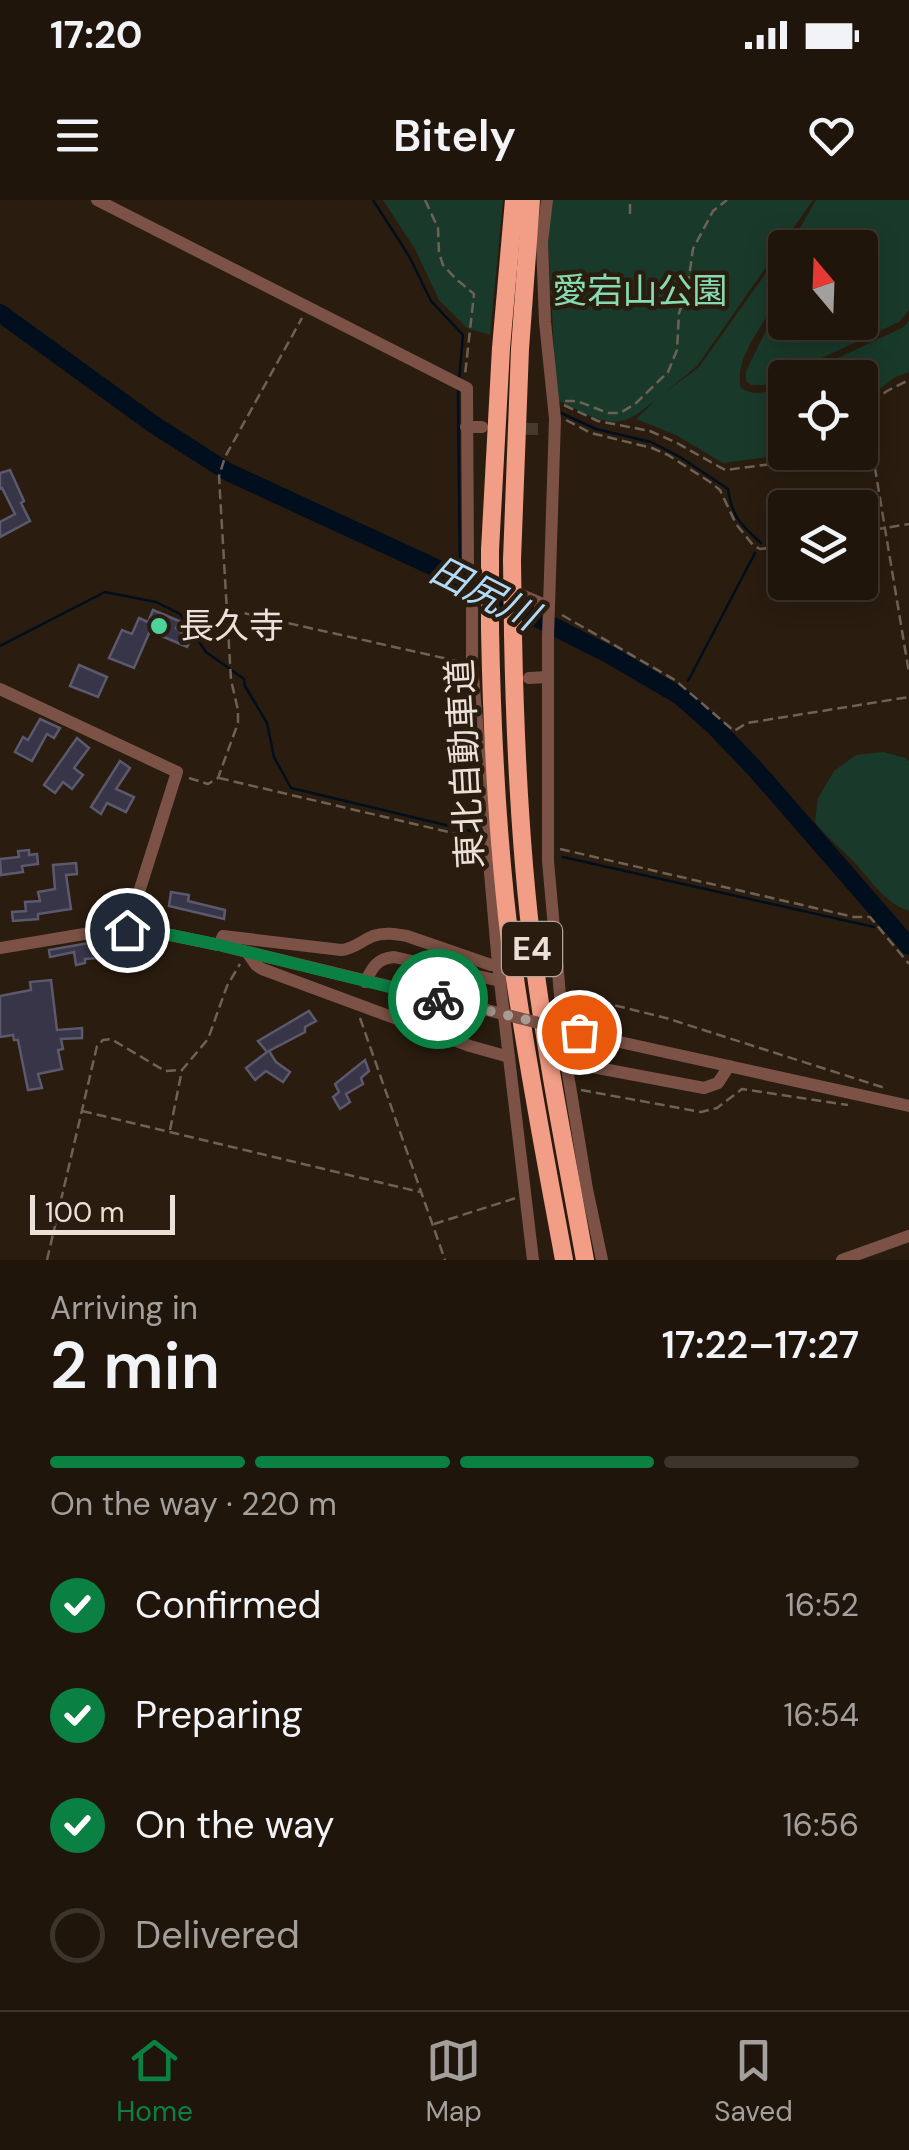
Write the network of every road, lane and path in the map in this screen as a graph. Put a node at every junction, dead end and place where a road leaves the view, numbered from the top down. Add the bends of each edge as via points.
1 (97, 200) edge
2 (425, 200) edge
3 (514, 200) edge
4 (532, 200) edge
5 (547, 200) edge
6 (630, 200) edge
7 (727, 200) edge
8 (630, 214) dead end
9 (308, 308) junction
10 (909, 380) edge
11 (463, 387) junction
12 (878, 398) edge
13 (553, 402) junction
14 (554, 425) junction
15 (466, 427) junction
16 (482, 428) tunnel mouth
17 (539, 429) tunnel mouth
18 (768, 465) edge
19 (876, 470) edge
20 (909, 524) edge
21 (886, 528) junction
22 (878, 529) edge
23 (768, 548) edge
24 (228, 609) junction
25 (472, 609) dead end
26 (548, 609) junction
27 (909, 674) edge
28 (477, 675) junction
29 (548, 677) junction
30 (529, 678) dead end
31 (0, 689) edge
32 (909, 697) edge
33 (177, 772) junction
34 (218, 778) junction
35 (486, 841) junction
36 (548, 846) junction
37 (127, 930) junction
38 (219, 945) junction
39 (0, 948) edge
40 (246, 952) junction
41 (909, 964) edge
42 (498, 965) junction
43 (500, 981) junction
44 (365, 982) junction
45 (560, 996) junction
46 (354, 1002) junction
47 (509, 1056) junction
48 (566, 1062) junction
49 (728, 1066) junction
50 (182, 1070) junction
51 (570, 1090) junction
52 (891, 1091) dead end
53 (855, 1106) dead end
54 (909, 1106) edge
55 (82, 1110) junction
56 (170, 1132) junction
57 (420, 1192) junction
58 (527, 1198) junction
59 (432, 1224) junction
60 (909, 1236) edge
61 (47, 1260) edge
62 (445, 1260) edge
63 (533, 1260) edge
64 (564, 1260) edge
65 (585, 1260) edge
66 (602, 1260) edge
67 (842, 1260) edge

1 - 9 street
2 - 11 path via 444,265 474,294
3 - 64 highway, 東北自動車道 / E4, bridge via 490,550 496,798 526,1054
4 - 65 highway, 東北自動車道 / E4, bridge via 512,560 519,800 547,1050
5 - 13 street via 542,242
6 - 8 path
7 - 13 path via 708,217 692,249 668,372 620,412
9 - 11 street
9 - 24 path via 218,476
10 - 12 path
11 - 15 street
13 - 14 street
13 - 18 path via 598,421 650,431 725,470
14 - 17 street
14 - 23 path via 565,420 668,455 720,490 753,545
14 - 26 street
15 - 16 street
15 - 26 street via 470,571
19 - 21 path
20 - 21 path
21 - 22 path
21 - 27 path
24 - 28 path
24 - 34 path via 238,724
25 - 28 street
26 - 29 street
26 - 32 path via 675,680 734,731 747,723
28 - 35 street
29 - 30 street
29 - 36 street
31 - 33 street
33 - 34 path via 203,784
33 - 37 street
34 - 35 path
35 - 42 street
36 - 41 path via 870,917
36 - 45 street
37 - 38 street
37 - 39 street
38 - 40 street
38 - 42 street via 223,936 341,950 394,934
40 - 44 street
40 - 46 street via 262,968
40 - 50 path via 208,1039
42 - 43 street
43 - 44 street via 394,956 376,962
43 - 47 street
44 - 49 street, bridge
45 - 48 street
45 - 52 path via 666,1018
46 - 47 street
46 - 57 path
47 - 58 street
48 - 49 street via 704,1088 718,1083
48 - 51 street
49 - 54 street
50 - 55 path via 165,1071 102,1040
50 - 56 path
51 - 53 path via 701,1112 742,1090
51 - 66 street
55 - 56 path
55 - 61 path
56 - 57 path
57 - 59 path
58 - 59 path
58 - 63 street
59 - 62 path
60 - 67 street

